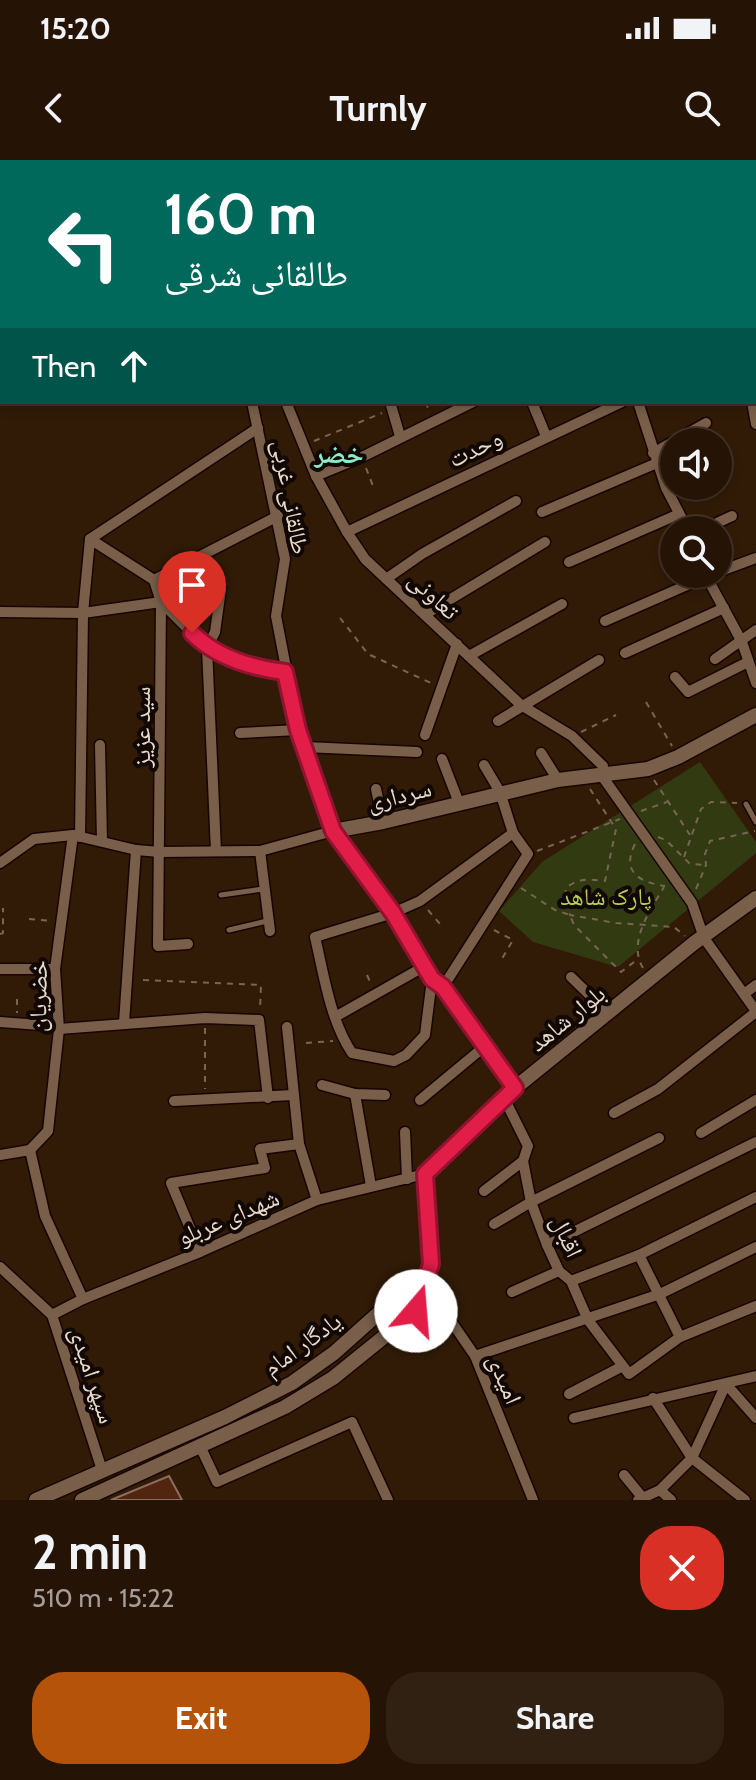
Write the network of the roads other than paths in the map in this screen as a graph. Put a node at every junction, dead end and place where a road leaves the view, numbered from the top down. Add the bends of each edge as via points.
1 (252, 404) edge
2 (287, 404) edge
3 (469, 404) edge
4 (533, 404) edge
5 (618, 404) edge
6 (639, 404) edge
7 (752, 404) edge
8 (390, 406) edge
9 (706, 423) dead end
10 (756, 424) edge
11 (258, 428) junction
12 (400, 436) junction
13 (546, 436) junction
14 (655, 458) junction
15 (660, 467) edge
16 (316, 476) junction
17 (674, 500) edge
18 (516, 501) dead end
19 (542, 512) dead end
20 (679, 514) joint
21 (278, 516) junction
22 (347, 532) junction
23 (90, 539) junction
24 (545, 542) dead end
25 (756, 558) edge
26 (569, 562) dead end
27 (732, 567) edge
28 (386, 579) junction
29 (154, 580) junction
30 (679, 588) edge
31 (714, 588) edge
32 (221, 589) dead end
33 (161, 602) junction
34 (562, 604) dead end
35 (724, 608) junction
36 (0, 612) edge
37 (83, 613) junction
38 (426, 614) junction
39 (605, 621) dead end
40 (756, 630) edge
41 (742, 642) junction
42 (457, 644) junction
43 (207, 648) junction
44 (625, 653) dead end
45 (469, 656) junction
46 (715, 659) dead end
47 (599, 660) dead end
48 (748, 662) junction
49 (285, 672) junction
50 (675, 677) dead end
51 (756, 683) edge
52 (521, 705) junction
53 (756, 715) edge
54 (498, 721) dead end
55 (298, 730) junction
56 (240, 733) dead end
57 (425, 735) dead end
58 (100, 745) dead end
59 (305, 747) junction
60 (417, 752) dead end
61 (541, 753) dead end
62 (442, 759) dead end
63 (484, 765) dead end
64 (602, 776) junction
65 (558, 780) junction
66 (376, 789) dead end
67 (500, 792) junction
68 (459, 803) junction
69 (746, 804) road end
70 (383, 822) junction
71 (756, 822) edge
72 (333, 831) junction
73 (513, 833) junction
74 (77, 836) junction
75 (102, 841) junction
76 (136, 850) junction
77 (216, 851) junction
78 (260, 851) junction
79 (160, 852) junction
80 (0, 863) edge
81 (263, 889) junction
82 (221, 895) dead end
83 (756, 898) edge
84 (393, 913) junction
85 (268, 926) joint
86 (229, 930) dead end
87 (699, 941) junction
88 (188, 944) dead end
89 (425, 966) junction
90 (0, 969) edge
91 (55, 969) junction
92 (571, 977) dead end
93 (432, 979) junction
94 (756, 985) edge
95 (443, 987) junction
96 (744, 994) junction
97 (756, 1012) edge
98 (609, 1014) junction
99 (335, 1017) junction
100 (0, 1022) edge
101 (124, 1023) junction
102 (287, 1027) dead end
103 (59, 1029) junction
104 (485, 1046) junction
105 (322, 1085) dead end
106 (515, 1088) junction
107 (355, 1094) junction
108 (293, 1095) junction
109 (385, 1095) dead end
110 (268, 1098) junction
111 (420, 1100) dead end
112 (505, 1100) junction
113 (756, 1100) edge
114 (174, 1101) dead end
115 (614, 1113) dead end
116 (405, 1132) dead end
117 (701, 1133) dead end
118 (659, 1138) dead end
119 (756, 1142) edge
120 (299, 1144) junction
121 (30, 1150) junction
122 (0, 1155) edge
123 (523, 1161) junction
124 (425, 1174) junction
125 (407, 1179) junction
126 (371, 1186) junction
127 (484, 1191) dead end
128 (756, 1197) edge
129 (317, 1200) junction
130 (531, 1202) junction
131 (494, 1224) dead end
132 (547, 1245) junction
133 (756, 1247) edge
134 (200, 1252) junction
135 (639, 1255) junction
136 (1, 1271) edge
137 (559, 1271) junction
138 (571, 1281) junction
139 (424, 1282) junction
140 (512, 1292) dead end
141 (660, 1294) junction
142 (83, 1299) junction
143 (756, 1306) edge
144 (52, 1315) junction
145 (588, 1320) junction
146 (680, 1337) junction
147 (475, 1356) junction
148 (625, 1370) junction
149 (756, 1376) edge
150 (726, 1384) junction
151 (569, 1394) dead end
152 (653, 1398) junction
153 (574, 1418) dead end
154 (756, 1418) edge
155 (200, 1446) junction
156 (692, 1458) junction
157 (102, 1470) junction
158 (624, 1475) dead end
159 (660, 1490) junction
160 (640, 1498) edge
161 (36, 1500) edge
162 (82, 1500) edge
163 (388, 1500) edge
164 (533, 1500) edge
165 (671, 1500) edge
166 (745, 1500) edge

1 - 11 street, طالقانی غربی
2 - 16 street, تعاونی
3 - 12 street
4 - 13 street
5 - 13 street, وحدت
6 - 14 street
7 - 10 street
8 - 12 street
9 - 14 street
11 - 21 street, طالقانی غربی
11 - 23 street
12 - 16 street
13 - 22 street, وحدت
14 - 15 street
14 - 19 street
16 - 22 street, تعاونی
17 - 20 street
18 - 28 street
20 - 26 street
21 - 29 street
21 - 49 street, طالقانی غربی via 285,559 276,616
22 - 28 street, تعاونی
23 - 29 street
23 - 37 street, خضریان
24 - 38 street
25 - 27 street
28 - 38 street, تعاونی
29 - 33 street
30 - 39 street
31 - 35 street
32 - 43 street via 215,632
33 - 37 street
33 - 43 street
33 - 79 street, سید عزیز
34 - 45 street
35 - 41 street
35 - 44 street
36 - 37 street
37 - 74 street, خضریان
38 - 42 street, تعاونی
40 - 41 street
41 - 46 street
41 - 48 street
42 - 45 street, تعاونی
42 - 57 street
43 - 49 street via 263,670
43 - 77 street
45 - 52 street, تعاونی
47 - 52 street
48 - 50 street via 688,692
48 - 51 street
49 - 55 street, طالقانی غربی
52 - 54 street
52 - 64 street, تعاونی via 572,736 603,766
53 - 64 main road, سرداری via 648,769
55 - 56 street
55 - 59 street, طالقانی غربی
58 - 75 street
59 - 60 street
59 - 72 street, طالقانی غربی
61 - 65 street
62 - 68 street
63 - 67 street
64 - 65 main road, سرداری
64 - 87 street via 692,903
65 - 67 main road, سرداری
66 - 70 street
67 - 68 main road, سرداری
67 - 73 street
68 - 70 main road, سرداری
69 - 71 lane
70 - 72 main road, سرداری
72 - 78 street, سرداری
72 - 84 street, طالقانی غربی
73 - 84 street via 420,901
73 - 95 street via 528,854
74 - 75 street, سرداری
74 - 80 street, سرداری via 34,839
74 - 91 street, خضریان
75 - 76 street, سرداری
76 - 79 street, سرداری
76 - 101 street
77 - 78 street, سرداری
77 - 79 street, سرداری
78 - 81 street
79 - 88 street, سید عزیز via 158,946
81 - 82 lane
81 - 85 street
83 - 87 main road, بلوار شاهد
84 - 89 street, طالقانی غربی
84 - 99 street via 315,937
85 - 86 lane
87 - 96 street
87 - 98 main road, بلوار شاهد
89 - 93 street, طالقانی غربی
89 - 99 street
90 - 91 street
91 - 103 street, خضریان
92 - 98 street
93 - 95 street
93 - 99 street via 425,1035 394,1061 352,1053
94 - 96 street
95 - 104 street
96 - 97 street
97 - 115 street via 658,1089
98 - 106 main road, بلوار شاهد
100 - 103 street
101 - 103 street
101 - 110 street via 259,1020
102 - 108 street
103 - 121 street, خضریان via 48,1131
104 - 106 street
104 - 111 street
105 - 107 street
106 - 112 main road, بلوار شاهد
107 - 109 street
107 - 126 street
108 - 110 street
108 - 120 street
110 - 114 street
112 - 123 street, اقبال via 528,1146
112 - 124 main road, بلوار شاهد
113 - 117 street
116 - 125 street
118 - 130 street
119 - 132 street
120 - 129 street
120 - 134 street via 260,1149 265,1168 171,1183
121 - 122 street
121 - 142 street via 45,1216
123 - 127 street
123 - 130 street, اقبال
124 - 125 street, شهدای عربلو
124 - 139 main road via 431,1264
125 - 126 street, شهدای عربلو
126 - 129 street, شهدای عربلو
128 - 135 street
129 - 134 street, شهدای عربلو
130 - 131 street
130 - 132 street, اقبال
132 - 137 street, اقبال
133 - 141 street
134 - 142 street, شهدای عربلو
135 - 138 street
135 - 141 street
136 - 144 street, سپهر امیدی
137 - 138 street, اقبال
137 - 140 street
138 - 145 street, اقبال
139 - 147 street, امیدی
139 - 155 main road, یادگار امام via 416,1311 333,1378
139 - 157 main road, یادگار امام via 399,1295 292,1383
141 - 145 street
141 - 146 street
142 - 144 street, شهدای عربلو
143 - 146 street
144 - 157 street, سپهر امیدی
145 - 147 street
145 - 148 street, اقبال
146 - 148 street
147 - 164 street, امیدی
148 - 151 street
149 - 150 street
150 - 152 street
150 - 154 street
150 - 156 street
152 - 153 street
152 - 156 street
155 - 162 main road, یادگار امام
155 - 163 street via 217,1482 352,1422
156 - 159 street
156 - 166 street
157 - 161 main road, یادگار امام
158 - 160 street
159 - 160 street
159 - 165 street

